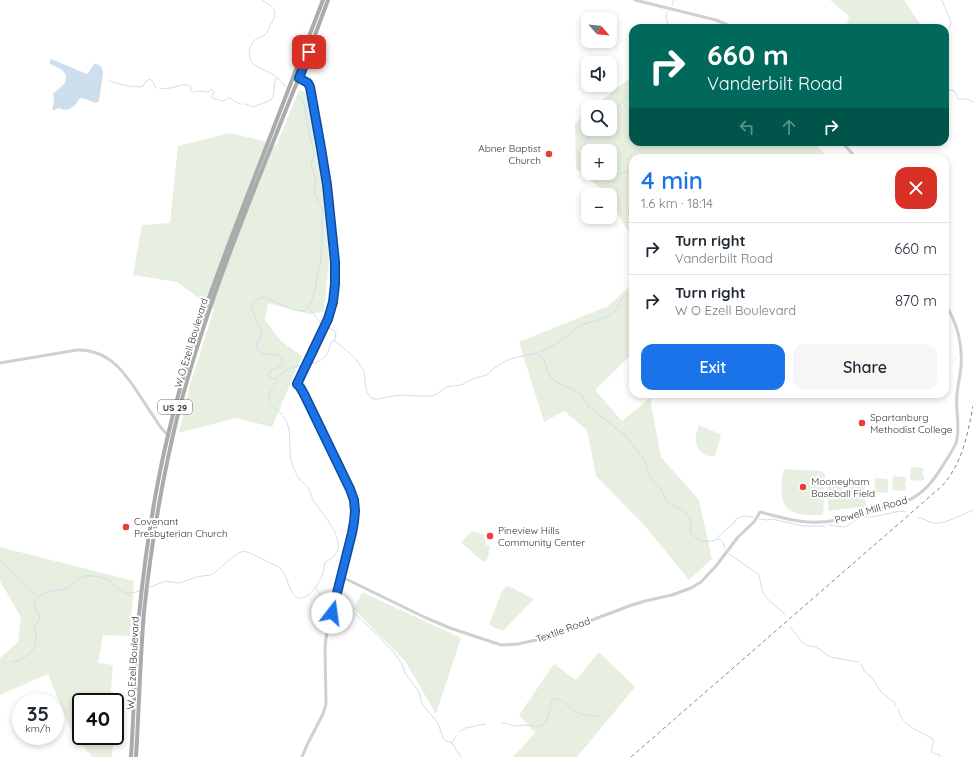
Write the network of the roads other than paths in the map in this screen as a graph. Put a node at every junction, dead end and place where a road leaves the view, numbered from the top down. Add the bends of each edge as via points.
1 (322, 0) edge
2 (328, 0) edge
3 (634, 0) edge
4 (726, 24) edge
5 (294, 75) junction
6 (299, 78) junction
7 (846, 146) edge
8 (852, 154) edge
9 (212, 294) junction
10 (949, 310) edge
11 (0, 363) edge
12 (182, 391) junction
13 (168, 435) junction
14 (173, 437) junction
15 (760, 512) joint
16 (342, 577) junction
17 (140, 645) junction
18 (135, 726) junction
19 (131, 757) edge
20 (136, 757) edge
21 (302, 757) edge

1 - 5 main road, W O Ezell Boulevard / US 29
2 - 6 main road, W O Ezell Boulevard / US 29
3 - 4 street
5 - 6 street
5 - 9 main road, W O Ezell Boulevard / US 29
6 - 9 main road, W O Ezell Boulevard / US 29
6 - 16 street via 310,87 322,154 335,284 332,307 326,324 297,384 354,500 354,522
7 - 8 street
9 - 12 main road, W O Ezell Boulevard / US 29
10 - 15 street, Powell Mill Road via 956,326 961,352 956,400 959,425 955,446 930,485 906,501 833,521 804,522
11 - 13 street via 77,350 102,355 118,366
12 - 13 main road, W O Ezell Boulevard / US 29
12 - 14 main road, W O Ezell Boulevard / US 29
13 - 14 street
13 - 17 main road, W O Ezell Boulevard / US 29 via 147,551 140,608
14 - 17 main road, W O Ezell Boulevard / US 29 via 151,552
15 - 16 street, Textile Road via 716,566 701,582 691,588 629,606 545,638 518,644 502,645 450,628
16 - 21 street via 326,638 326,704
17 - 18 main road, W O Ezell Boulevard / US 29
18 - 19 main road, W O Ezell Boulevard / US 29
18 - 20 main road, W O Ezell Boulevard / US 29

